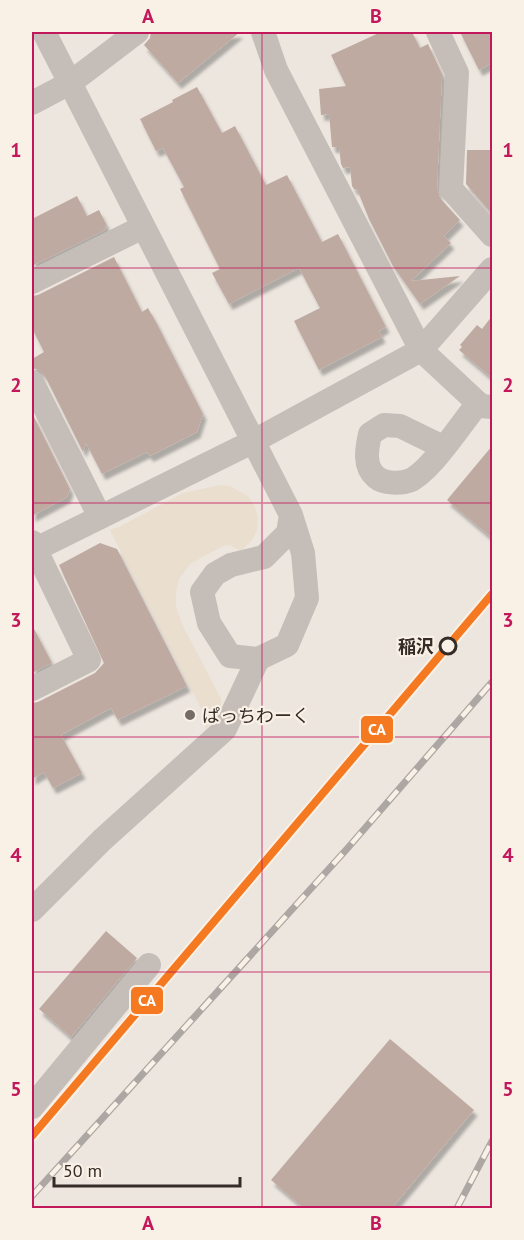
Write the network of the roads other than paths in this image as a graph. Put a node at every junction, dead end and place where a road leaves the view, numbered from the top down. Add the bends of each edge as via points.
1 (44, 32) edge
2 (137, 32) edge
3 (263, 32) edge
4 (438, 32) edge
5 (70, 83) junction
6 (32, 104) edge
7 (143, 227) junction
8 (492, 235) edge
9 (492, 269) edge
10 (32, 282) edge
11 (421, 350) junction
12 (32, 382) edge
13 (485, 405) edge
14 (252, 442) junction
15 (443, 447) dead end
16 (291, 515) junction
17 (100, 517) junction
18 (33, 547) edge
19 (258, 659) junction
20 (32, 689) edge
21 (32, 910) edge
22 (148, 965) dead end
23 (32, 1107) edge

1 - 5 street
2 - 5 street
3 - 11 street via 276,70
4 - 8 street via 457,73 451,189
5 - 6 street
5 - 7 street
7 - 10 street
7 - 14 street
9 - 11 street
11 - 13 street
11 - 14 street
12 - 17 street
13 - 15 street
14 - 16 street
14 - 17 street
16 - 19 street via 303,553 307,598 287,645
16 - 19 street via 288,533 264,557 231,565 215,574 202,592 209,623 230,656
17 - 18 street
18 - 20 street via 89,660
19 - 21 street via 225,729 102,840
22 - 23 street

